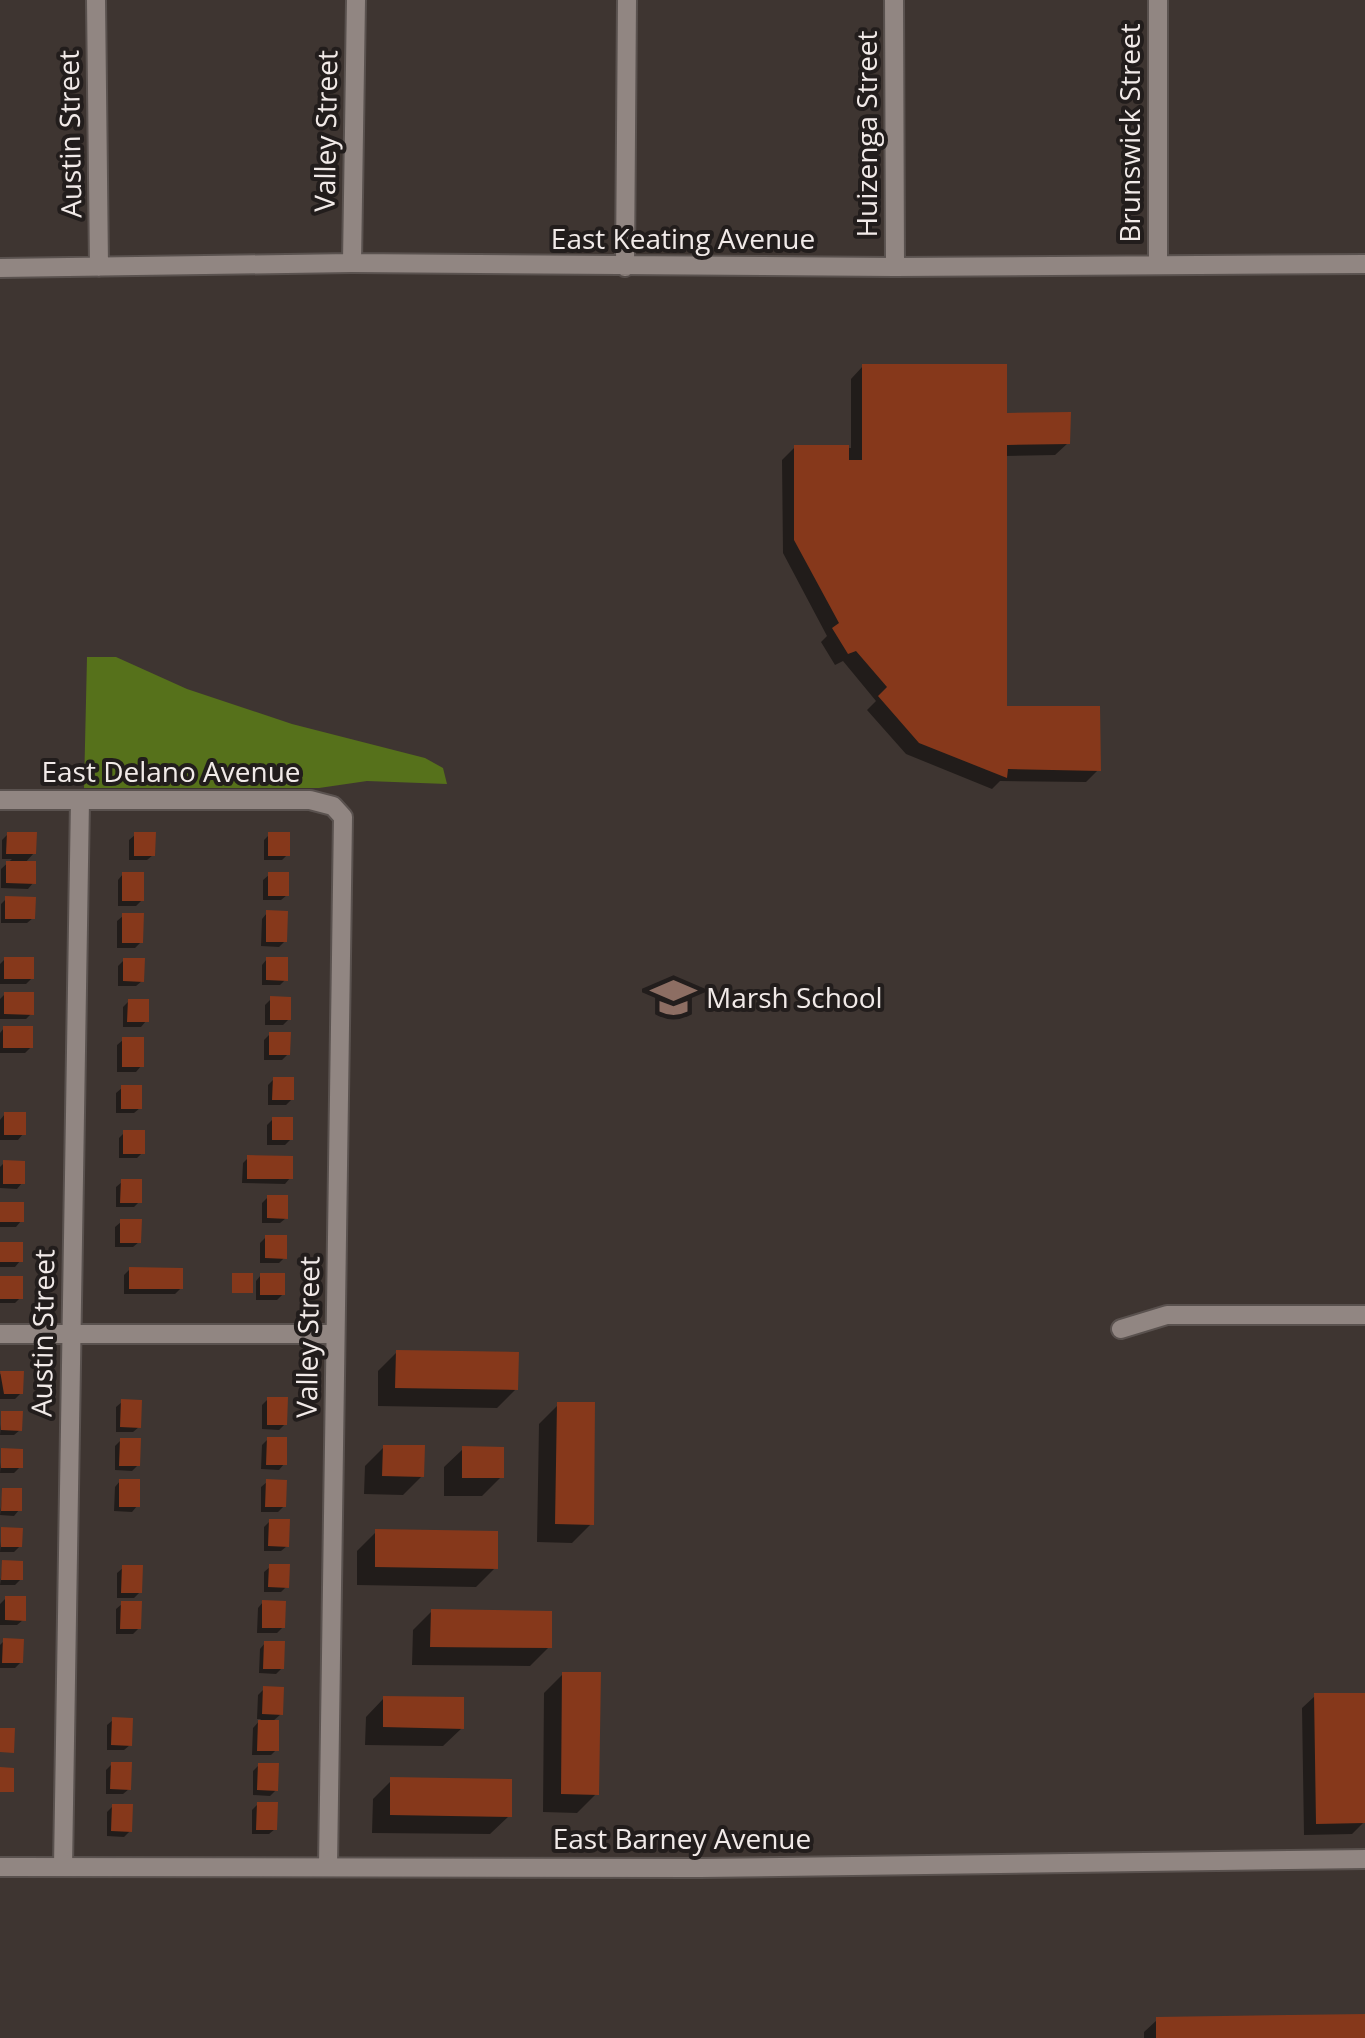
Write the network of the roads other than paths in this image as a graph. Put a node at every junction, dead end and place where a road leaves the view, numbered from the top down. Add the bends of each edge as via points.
1 (96, 0) edge
2 (356, 0) edge
3 (626, 0) edge
4 (894, 0) edge
5 (1158, 0) edge
6 (352, 263) junction
7 (1365, 264) edge
8 (1158, 265) junction
9 (100, 266) junction
10 (626, 266) junction
11 (0, 268) edge
12 (894, 268) junction
13 (0, 800) edge
14 (80, 800) junction
15 (339, 810) joint
16 (1365, 1315) edge
17 (1121, 1329) dead end
18 (0, 1334) edge
19 (70, 1334) junction
20 (335, 1334) junction
21 (1365, 1860) edge
22 (328, 1866) junction
23 (0, 1867) edge
24 (63, 1867) junction

1 - 9 street, Austin Street
2 - 6 street, Valley Street
3 - 10 street
4 - 12 street, Huizenga Street
5 - 8 street, Brunswick Street
6 - 9 street, East Keating Avenue
6 - 10 street, East Keating Avenue
7 - 8 street, East Keating Avenue
8 - 12 street, East Keating Avenue
9 - 11 street, East Keating Avenue
10 - 12 street, East Keating Avenue
13 - 14 street, East Delano Avenue
14 - 15 street, East Delano Avenue via 310,800
14 - 19 street, Austin Street
15 - 20 street, Valley Street via 344,843
16 - 17 street via 1167,1315
18 - 19 street
19 - 20 street
19 - 24 street, Austin Street
20 - 22 street, Valley Street
21 - 22 street, East Barney Avenue
22 - 24 street, East Barney Avenue
23 - 24 street, East Barney Avenue

